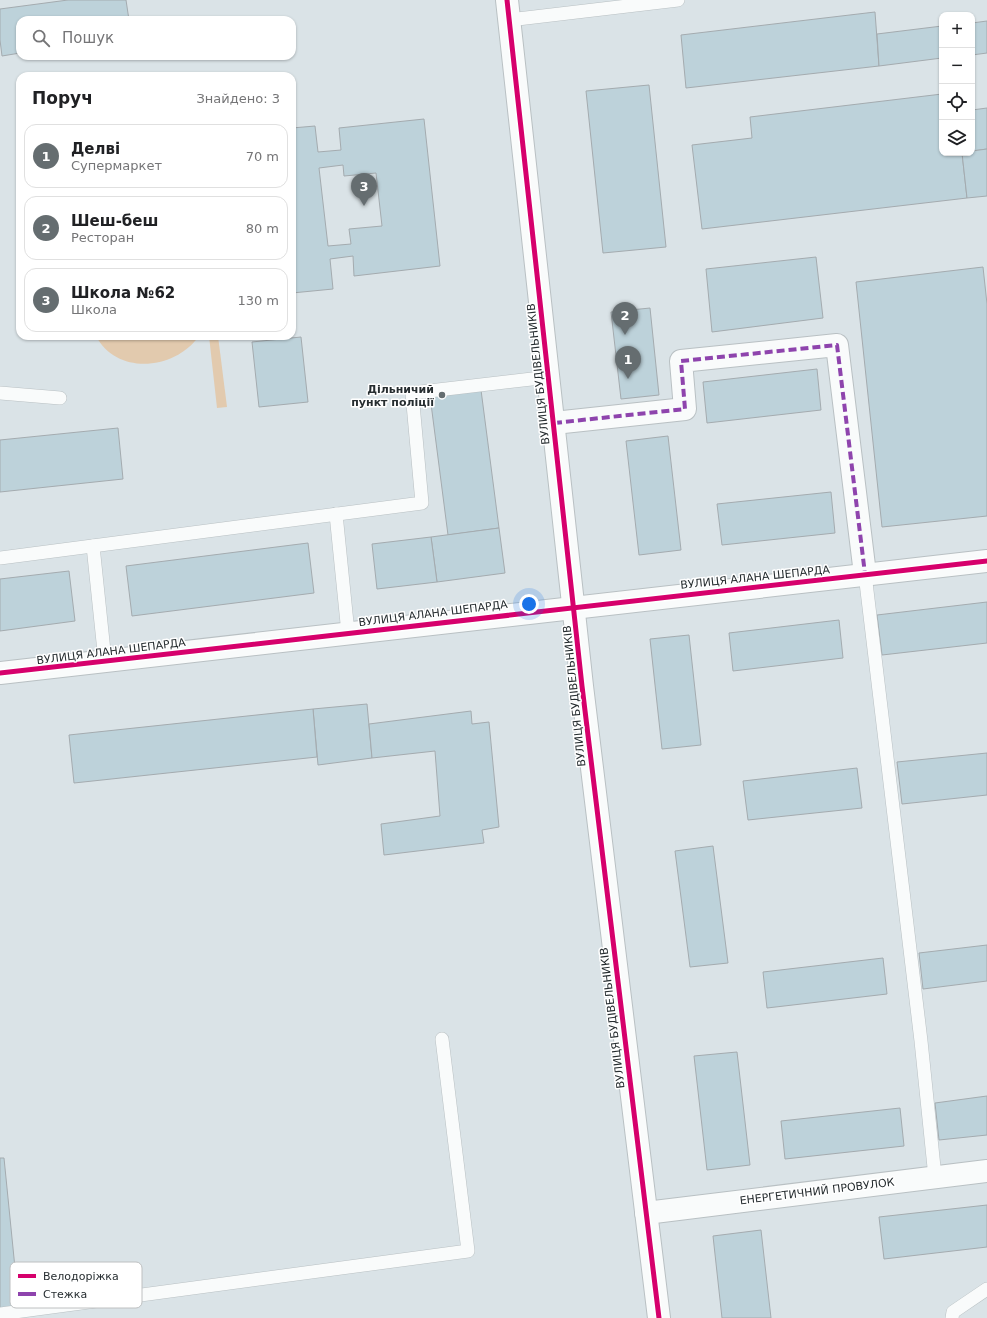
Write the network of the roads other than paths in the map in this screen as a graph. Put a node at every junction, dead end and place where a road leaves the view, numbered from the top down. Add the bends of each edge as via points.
1 (678, 0) edge
2 (508, 10) edge
3 (549, 377) junction
4 (0, 393) edge
5 (60, 398) dead end
6 (554, 423) junction
7 (336, 514) junction
8 (93, 546) junction
9 (0, 558) edge
10 (987, 561) edge
11 (865, 574) junction
12 (575, 607) junction
13 (348, 633) junction
14 (105, 661) junction
15 (0, 673) edge
16 (442, 1039) dead end
17 (987, 1171) edge
18 (935, 1177) junction
19 (646, 1213) junction
20 (987, 1289) edge
21 (142, 1295) edge
22 (45, 1308) edge
23 (0, 1314) edge
24 (659, 1318) edge
25 (952, 1318) edge

1 - 2 lane
2 - 3 street, ВУЛИЦЯ БУДІВЕЛЬНИКІВ
3 - 6 street, ВУЛИЦЯ БУДІВЕЛЬНИКІВ
3 - 7 lane via 412,393 422,503
4 - 5 lane
6 - 11 street via 685,409 680,361 837,345
6 - 12 street, ВУЛИЦЯ БУДІВЕЛЬНИКІВ
7 - 8 lane
7 - 13 lane
8 - 9 lane
8 - 14 lane
10 - 11 street, ВУЛИЦЯ АЛАНА ШЕПАРДА
11 - 12 street, ВУЛИЦЯ АЛАНА ШЕПАРДА
11 - 18 lane
12 - 13 street, ВУЛИЦЯ АЛАНА ШЕПАРДА
12 - 19 street, ВУЛИЦЯ БУДІВЕЛЬНИКІВ via 583,694
13 - 14 street, ВУЛИЦЯ АЛАНА ШЕПАРДА
14 - 15 street, ВУЛИЦЯ АЛАНА ШЕПАРДА
16 - 21 lane via 468,1251
17 - 18 street, ЕНЕРГЕТИЧНИЙ ПРОВУЛОК
18 - 19 street, ЕНЕРГЕТИЧНИЙ ПРОВУЛОК
19 - 24 street, ВУЛИЦЯ БУДІВЕЛЬНИКІВ
20 - 25 lane via 953,1312
22 - 23 lane

